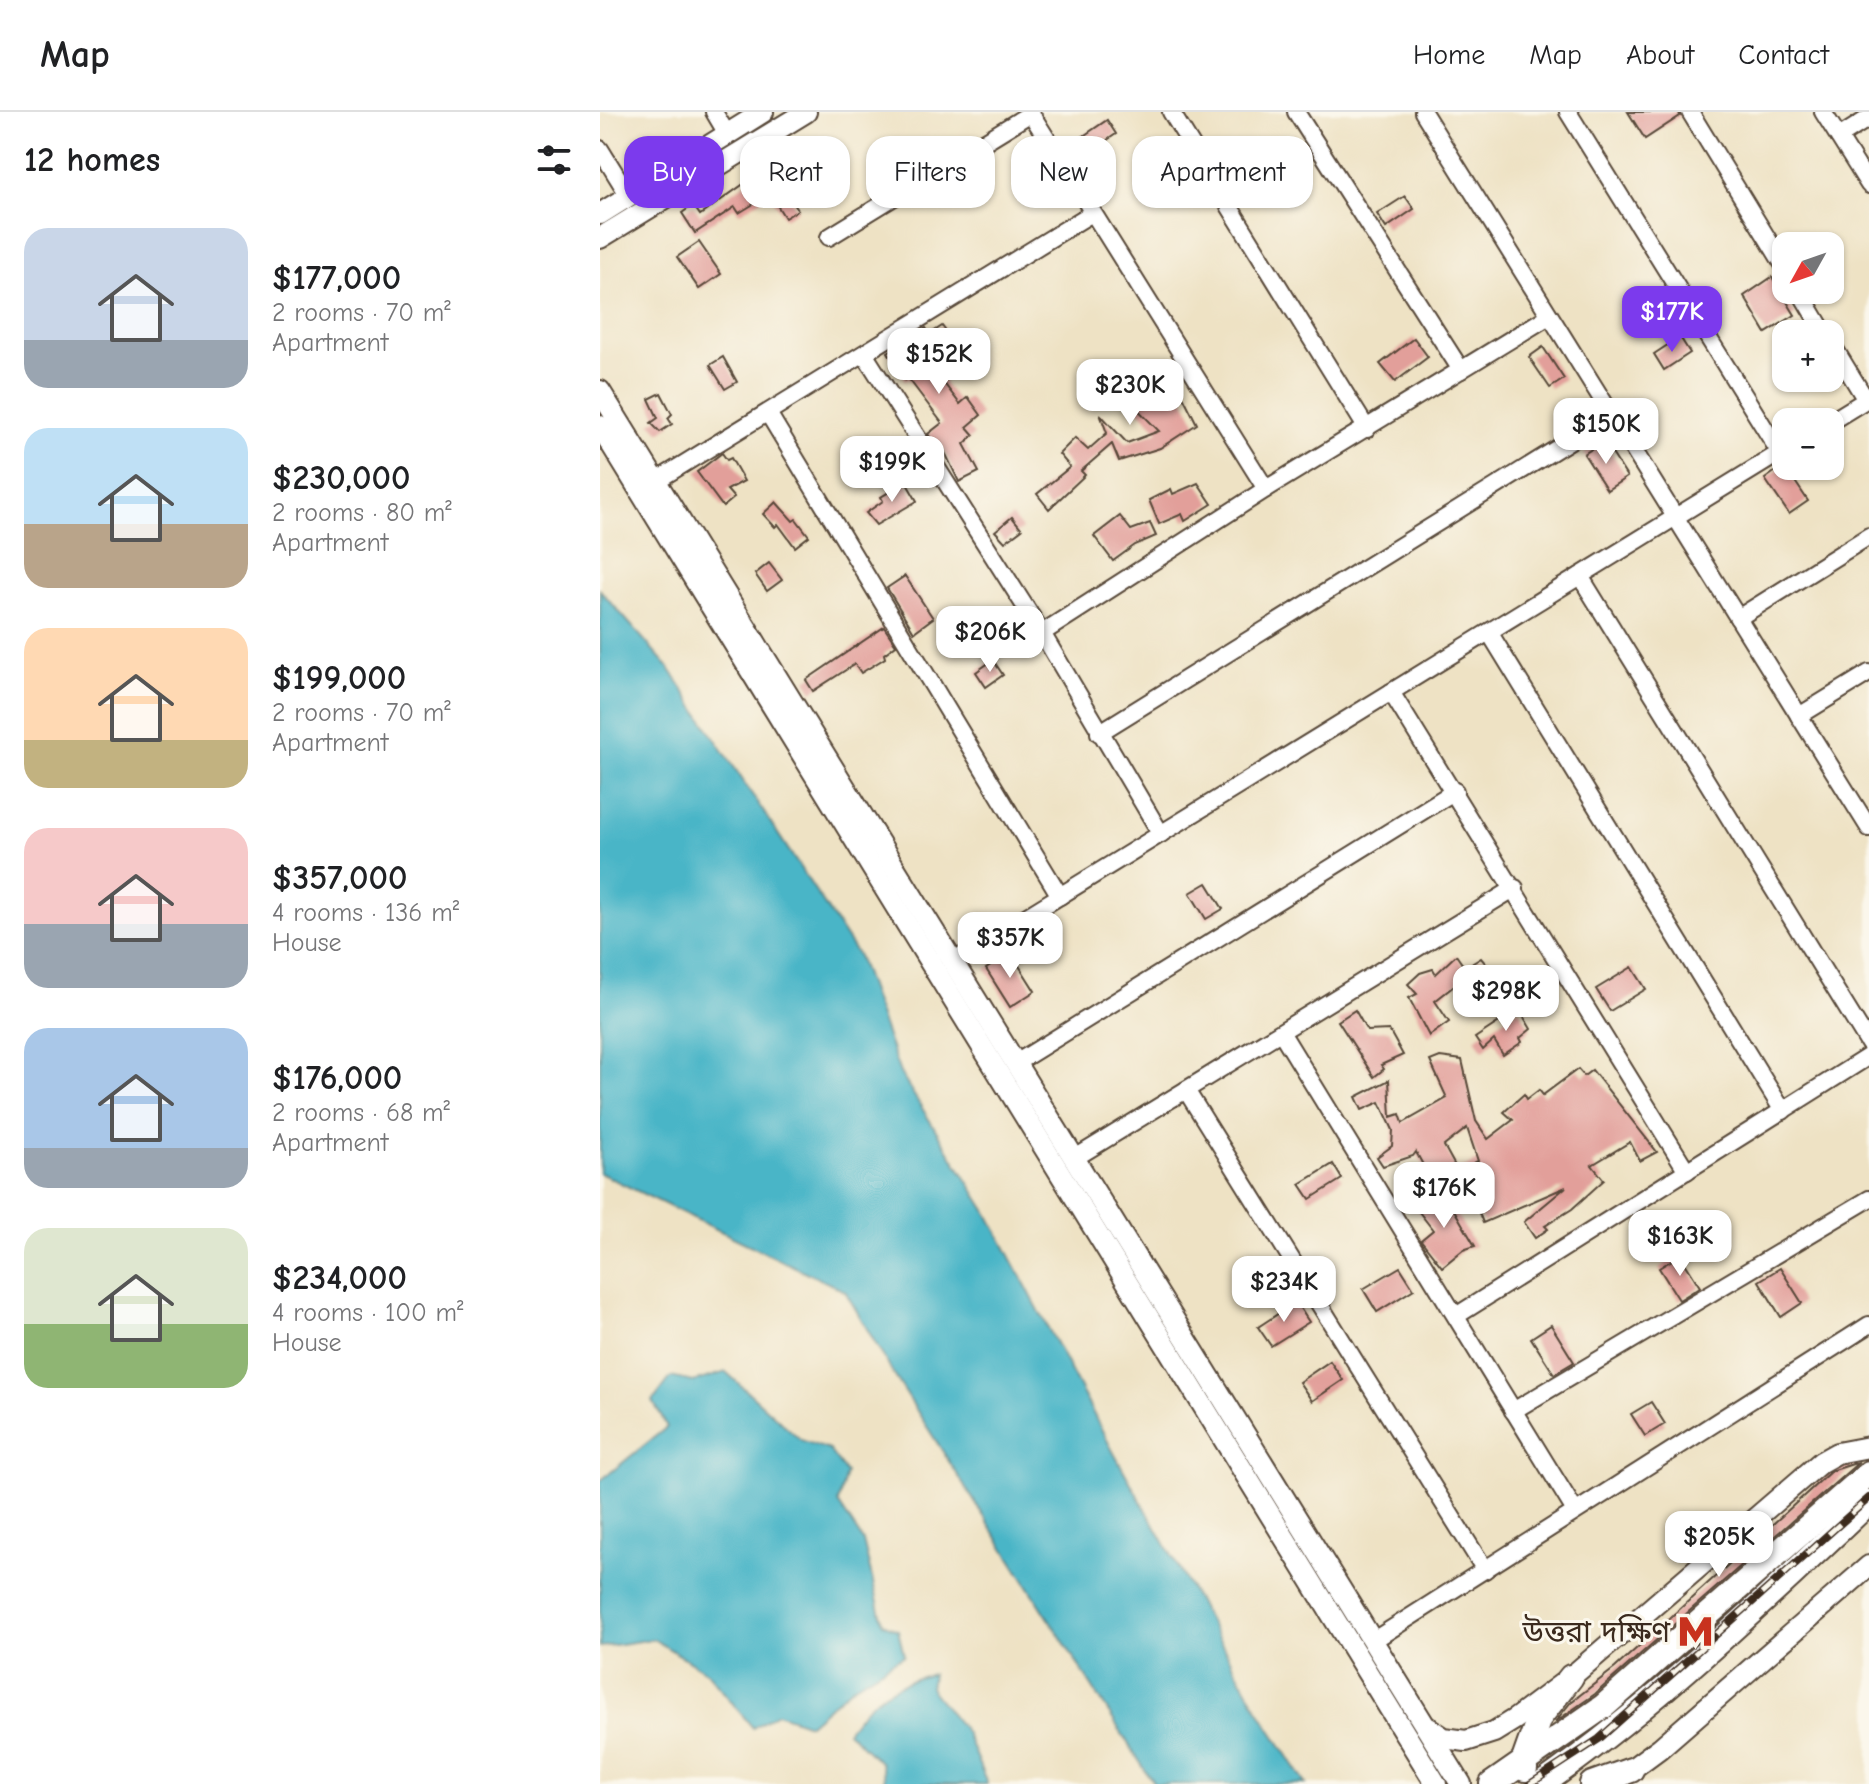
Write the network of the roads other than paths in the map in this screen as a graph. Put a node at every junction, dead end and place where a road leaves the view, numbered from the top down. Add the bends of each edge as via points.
1 (714, 112) edge
2 (763, 112) edge
3 (806, 112) edge
4 (1171, 112) edge
5 (1296, 112) edge
6 (1423, 112) edge
7 (1568, 112) edge
8 (1690, 112) edge
9 (1823, 112) edge
10 (1030, 113) edge
11 (1869, 118) edge
12 (727, 134) junction
13 (724, 136) edge
14 (1839, 137) junction
15 (600, 149) edge
16 (1869, 185) edge
17 (624, 188) edge
18 (624, 199) edge
19 (1092, 213) junction
20 (600, 214) edge
21 (829, 237) dead end
22 (600, 238) edge
23 (1772, 246) edge
24 (1549, 316) junction
25 (865, 355) junction
26 (1844, 363) edge
27 (1461, 370) junction
28 (600, 391) edge
29 (1867, 399) edge
30 (768, 413) junction
31 (1844, 413) edge
32 (1611, 415) junction
33 (600, 426) edge
34 (1367, 429) junction
35 (1772, 434) edge
36 (1772, 458) edge
37 (656, 481) junction
38 (1266, 489) junction
39 (1674, 518) junction
40 (1869, 536) edge
41 (1580, 576) junction
42 (1738, 618) junction
43 (1489, 632) junction
44 (1042, 633) junction
45 (1869, 673) edge
46 (1391, 692) junction
47 (1799, 716) junction
48 (1099, 733) junction
49 (1455, 791) junction
50 (1869, 828) edge
51 (1161, 834) junction
52 (1515, 888) junction
53 (1060, 896) junction
54 (954, 961) junction
55 (1281, 1032) junction
56 (1869, 1044) edge
57 (1869, 1056) edge
58 (1016, 1063) junction
59 (1186, 1090) junction
60 (1783, 1111) junction
61 (1075, 1158) junction
62 (1687, 1171) junction
63 (1869, 1199) edge
64 (1456, 1316) junction
65 (1869, 1325) edge
66 (1513, 1411) junction
67 (1869, 1447) edge
68 (1869, 1473) edge
69 (1869, 1502) edge
70 (1575, 1511) junction
71 (1869, 1566) edge
72 (1485, 1570) junction
73 (1374, 1640) junction
74 (1571, 1677) junction
75 (1429, 1728) junction
76 (1529, 1774) edge
77 (1621, 1777) edge
78 (1436, 1784) edge
79 (1461, 1784) edge
80 (1492, 1784) edge
81 (1542, 1784) edge
82 (1592, 1784) edge

1 - 12 street
2 - 12 street
3 - 22 street
4 - 34 street
5 - 27 street
6 - 24 street
7 - 35 street
8 - 23 street
9 - 14 street
10 - 19 street
10 - 21 street
11 - 14 street
12 - 13 street
14 - 16 street
15 - 17 street
18 - 20 street
19 - 25 street
19 - 38 street
24 - 27 street
24 - 32 street
25 - 30 street
25 - 44 street
26 - 29 street
27 - 34 street
28 - 37 street
29 - 31 street
30 - 37 street
30 - 53 street
32 - 39 street
32 - 48 street
33 - 78 street
34 - 38 street
36 - 39 street
37 - 54 street
38 - 44 street
39 - 41 street
39 - 42 street
40 - 42 street
41 - 43 street
41 - 56 street
42 - 47 street
43 - 46 street
43 - 60 street
44 - 48 street
45 - 47 street
46 - 49 street
46 - 51 street
47 - 50 street
48 - 51 street
49 - 52 street
49 - 58 street
51 - 53 street
52 - 55 street
52 - 62 street
53 - 54 street
54 - 58 street
55 - 59 street
55 - 64 street
57 - 60 street
58 - 61 street
59 - 61 street
59 - 72 street
60 - 62 street
61 - 73 street
62 - 64 street
63 - 66 street
64 - 66 street
65 - 70 street
66 - 70 street
67 - 74 street via 1821,1462
68 - 76 main road
69 - 81 main road via 1642,1708
70 - 72 street
71 - 77 street
72 - 73 street
73 - 75 street
74 - 75 street via 1486,1736 1451,1741
74 - 76 main road via 1539,1718
75 - 79 street
76 - 80 main road
77 - 82 main road

